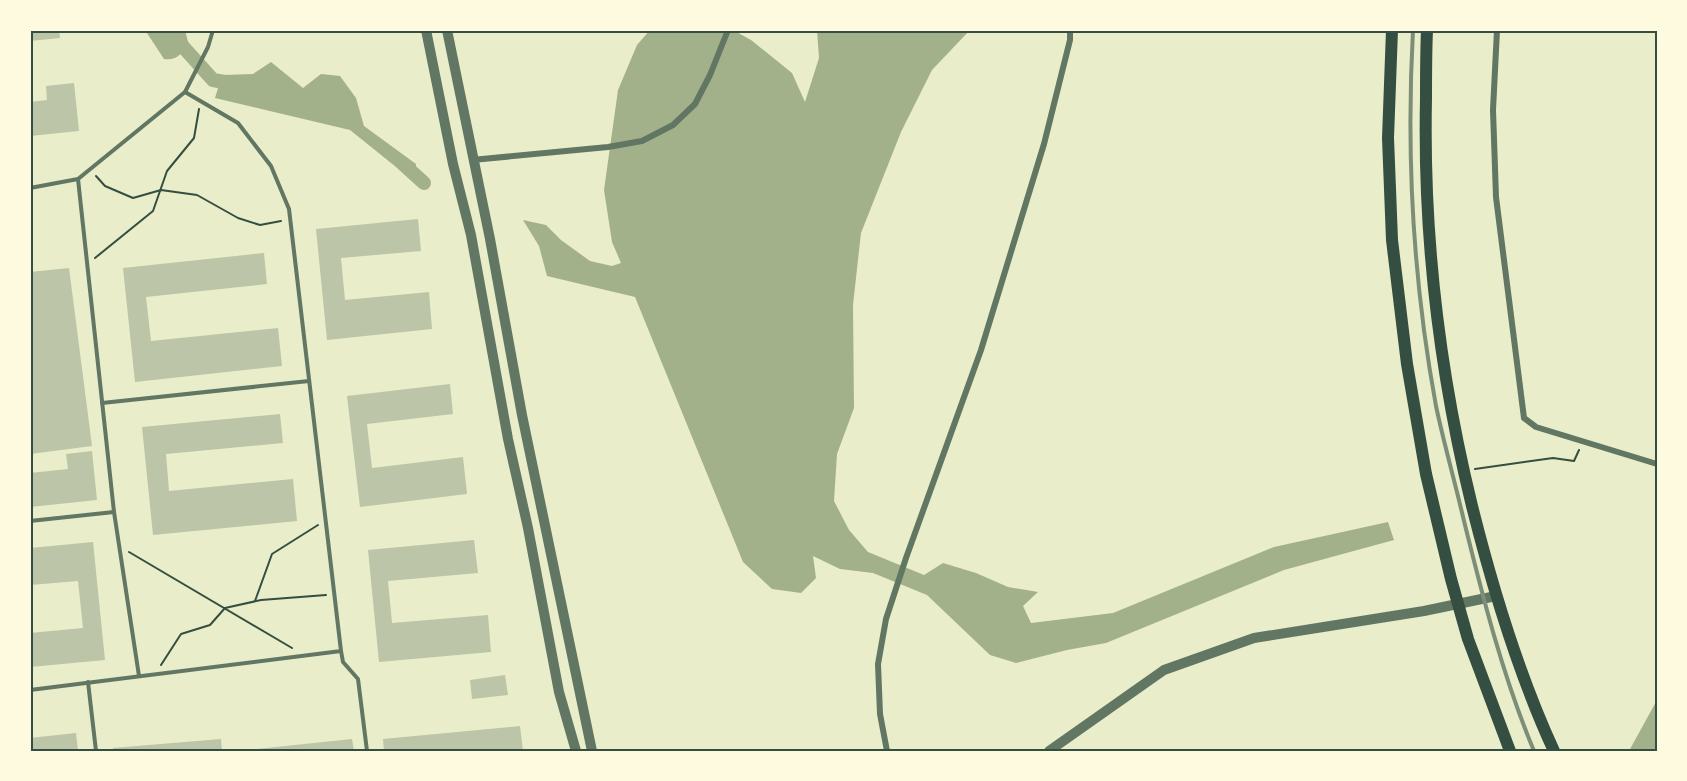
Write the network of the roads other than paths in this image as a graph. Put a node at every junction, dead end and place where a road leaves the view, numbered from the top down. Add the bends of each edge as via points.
1 (213, 30) edge
2 (426, 30) edge
3 (447, 30) edge
4 (728, 30) edge
5 (1070, 30) edge
6 (1392, 30) edge
7 (1427, 30) edge
8 (1497, 30) edge
9 (185, 92) junction
10 (472, 160) junction
11 (78, 179) junction
12 (30, 188) edge
13 (309, 381) junction
14 (102, 403) junction
15 (1657, 464) edge
16 (114, 512) junction
17 (30, 521) edge
18 (1496, 596) junction
19 (1458, 604) junction
20 (341, 651) junction
21 (139, 676) junction
22 (88, 682) junction
23 (30, 690) edge
24 (96, 751) edge
25 (367, 751) edge
26 (576, 751) edge
27 (591, 751) edge
28 (887, 751) edge
29 (1049, 751) edge
30 (1510, 751) edge
31 (1554, 751) edge

1 - 9 lane
2 - 26 street via 471,235 559,692
3 - 10 street
4 - 10 street via 695,104 673,125 642,141
5 - 28 street via 1044,144 981,350 886,619 878,664 880,714
6 - 19 main road via 1388,138 1392,240 1426,474
7 - 18 main road via 1424,159 1430,264 1444,372
8 - 15 street via 1493,110 1496,197 1524,418 1536,427
9 - 11 lane
9 - 13 lane via 238,123 271,166 289,209
10 - 27 street
11 - 12 lane
11 - 14 lane
13 - 14 lane
13 - 20 lane
14 - 16 lane
16 - 17 lane
16 - 21 lane
18 - 19 street
18 - 31 main road
19 - 29 street via 1254,638 1164,670
19 - 30 main road
20 - 21 lane
20 - 25 lane via 343,662 358,680
21 - 22 lane
22 - 23 lane
22 - 24 lane

